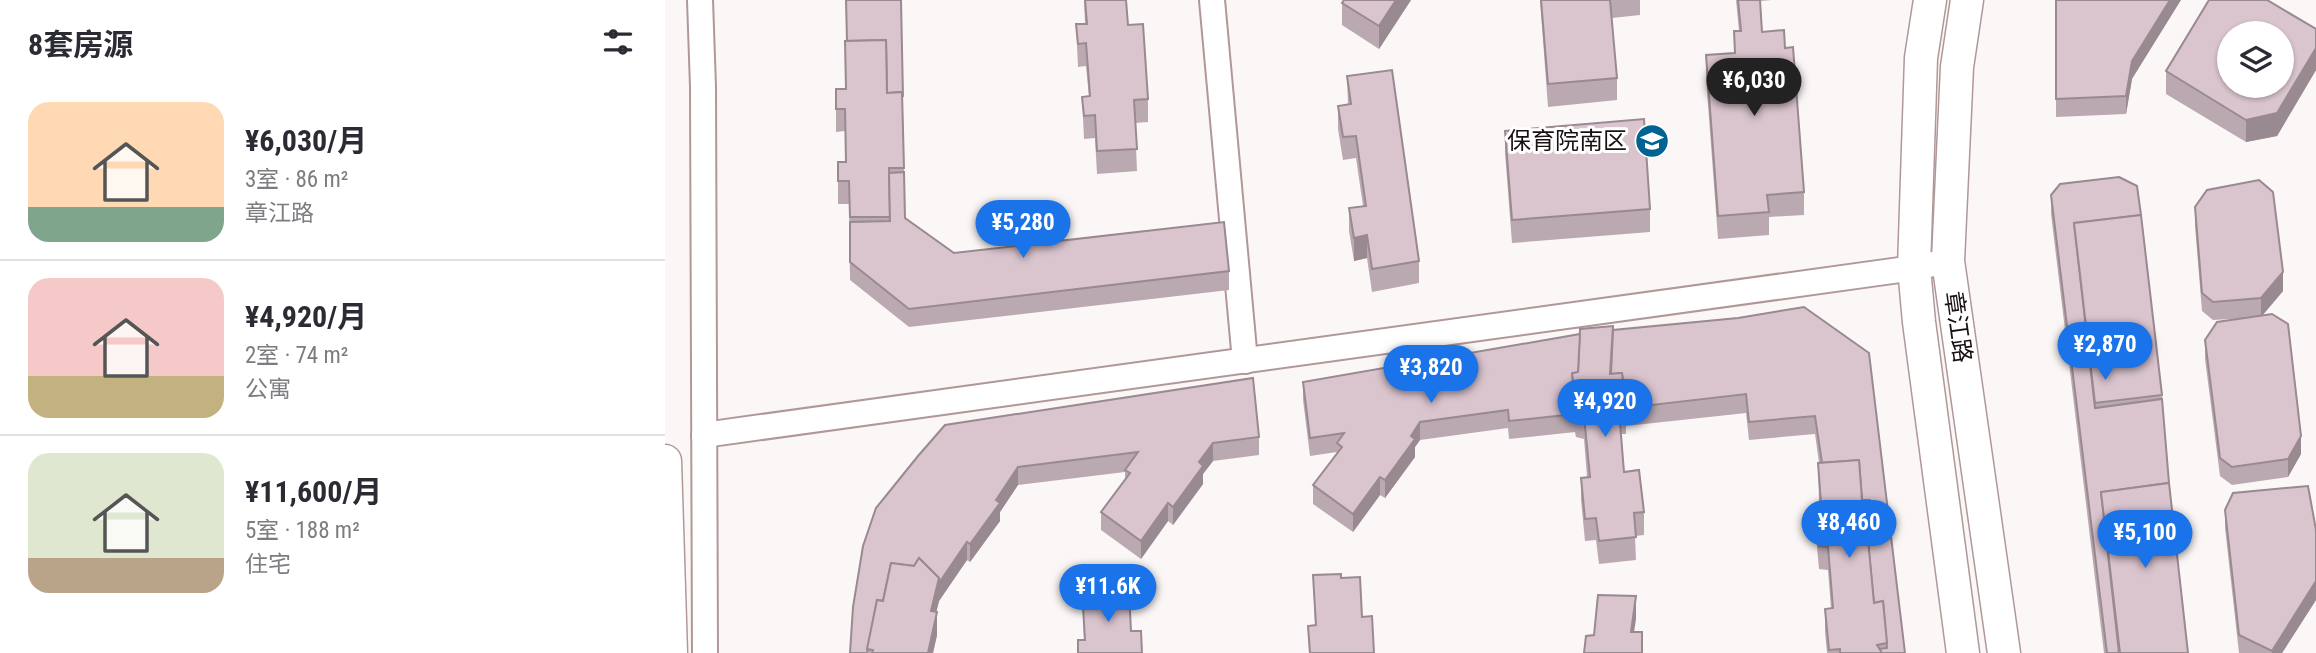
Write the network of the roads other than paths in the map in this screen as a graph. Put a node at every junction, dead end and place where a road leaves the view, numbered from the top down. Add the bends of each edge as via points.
1 (700, 0) edge
2 (1212, 0) edge
3 (1930, 0) edge
4 (1967, 0) edge
5 (1948, 261) junction
6 (1914, 268) junction
7 (1245, 360) junction
8 (704, 435) junction
9 (665, 461) edge
10 (671, 653) edge
11 (705, 653) edge
12 (1962, 653) edge
13 (2004, 653) edge

1 - 8 street
2 - 7 street
3 - 6 main road, 章江路 via 1921,58
4 - 5 main road, 章江路 via 1957,67
5 - 6 street
5 - 13 main road, 章江路
6 - 7 street
6 - 12 main road, 章江路
7 - 8 street
8 - 11 street
9 - 10 main road

